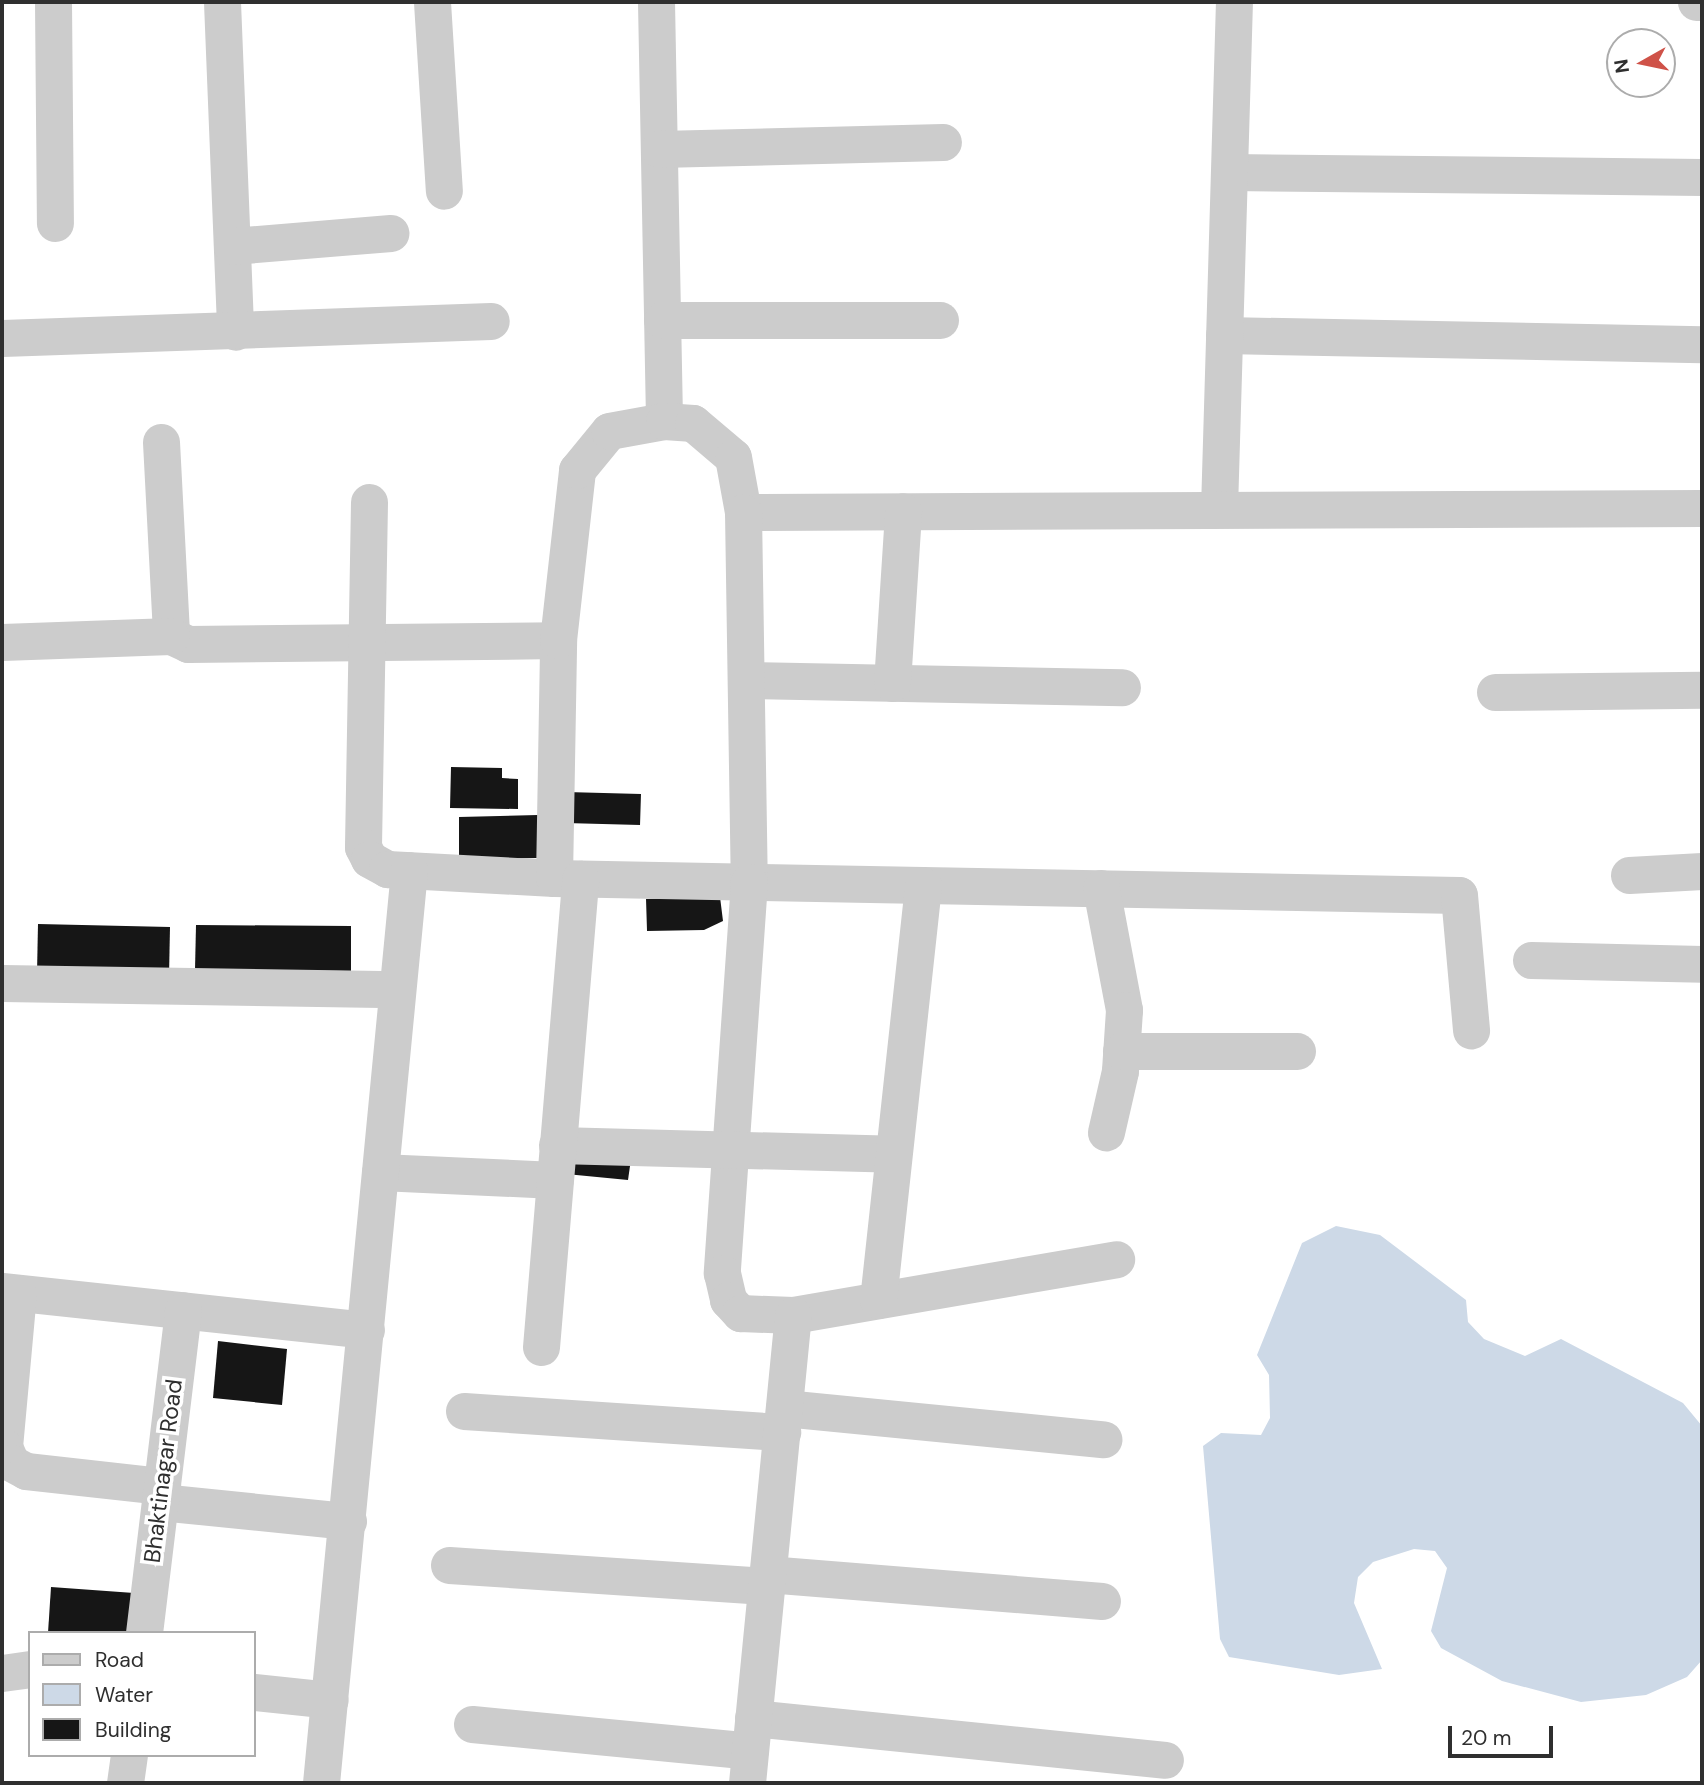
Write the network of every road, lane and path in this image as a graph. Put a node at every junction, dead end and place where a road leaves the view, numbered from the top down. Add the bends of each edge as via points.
1 (53, 2) edge
2 (222, 2) edge
3 (432, 2) edge
4 (656, 2) edge
5 (1234, 2) edge
6 (1696, 2) edge
7 (1702, 2) edge
8 (943, 142) dead end
9 (659, 149) junction
10 (1230, 172) junction
11 (1702, 177) edge
12 (444, 191) dead end
13 (55, 223) dead end
14 (390, 233) dead end
15 (233, 246) junction
16 (662, 320) junction
17 (940, 320) dead end
18 (491, 321) dead end
19 (235, 332) junction
20 (1224, 335) junction
21 (2, 338) edge
22 (1702, 344) edge
23 (664, 421) junction
24 (161, 442) dead end
25 (369, 502) dead end
26 (1702, 508) edge
27 (1219, 509) junction
28 (903, 511) junction
29 (743, 512) junction
30 (172, 636) junction
31 (558, 640) junction
32 (366, 641) junction
33 (2, 642) edge
34 (746, 680) junction
35 (892, 683) junction
36 (1122, 687) dead end
37 (1702, 690) edge
38 (1495, 692) dead end
39 (409, 870) junction
40 (1702, 871) edge
41 (1629, 875) dead end
42 (567, 878) junction
43 (749, 882) junction
44 (923, 885) junction
45 (1101, 888) junction
46 (1531, 960) dead end
47 (1702, 964) edge
48 (2, 983) edge
49 (397, 989) junction
50 (1471, 1030) dead end
51 (1121, 1051) junction
52 (1297, 1051) dead end
53 (1106, 1132) dead end
54 (730, 1150) junction
55 (893, 1154) junction
56 (556, 1163) junction
57 (380, 1172) junction
58 (1116, 1259) dead end
59 (10, 1292) edge
60 (878, 1300) junction
61 (183, 1310) junction
62 (793, 1315) junction
63 (366, 1330) junction
64 (541, 1347) dead end
65 (464, 1411) dead end
66 (783, 1420) junction
67 (1103, 1439) dead end
68 (161, 1494) junction
69 (348, 1521) junction
70 (449, 1565) dead end
71 (767, 1580) junction
72 (1102, 1601) dead end
73 (144, 1631) edge
74 (28, 1669) edge
75 (2, 1673) edge
76 (256, 1692) edge
77 (330, 1700) junction
78 (472, 1724) dead end
79 (750, 1751) edge
80 (129, 1757) edge
81 (1165, 1760) dead end
82 (125, 1783) edge
83 (321, 1783) edge

1 - 13 street
2 - 15 street
3 - 12 street
4 - 9 street
5 - 10 street
6 - 7 street
8 - 9 street
9 - 16 street
10 - 11 street
10 - 20 street
14 - 15 street
15 - 19 street
16 - 17 street
16 - 23 street
18 - 19 street
19 - 21 street
20 - 22 street
20 - 27 street
23 - 29 street via 693,424 733,457
23 - 31 street via 609,431 577,470
24 - 30 street
25 - 32 street
26 - 27 street
27 - 28 street
28 - 29 street
28 - 35 street
29 - 34 street
30 - 32 street via 188,644
30 - 33 street
31 - 32 street
31 - 42 street
32 - 39 street via 363,847 378,864
34 - 35 street
34 - 43 street
35 - 36 street
37 - 38 street
39 - 42 street
39 - 49 street
40 - 41 street
42 - 43 street
42 - 56 street
43 - 44 street
43 - 54 street
44 - 45 street
44 - 55 street
45 - 50 street via 1459,895
45 - 51 street via 1117,948
46 - 47 street
48 - 49 street
49 - 57 street
51 - 52 street
51 - 53 street
54 - 55 street
54 - 56 street
54 - 62 street via 722,1273 727,1300 740,1313
55 - 60 street
56 - 57 street
56 - 64 street
57 - 63 street
58 - 60 street
59 - 61 street
59 - 68 street via 4,1447 11,1463 26,1471
60 - 62 street
61 - 63 street
61 - 68 street, Bhaktinagar Road
62 - 66 street
63 - 69 street
65 - 66 street
66 - 67 street
66 - 71 street
68 - 69 street
68 - 73 street, Bhaktinagar Road
69 - 77 street
70 - 71 street
71 - 72 street
71 - 79 street
74 - 75 street
76 - 77 street
77 - 83 street
78 - 79 street
79 - 81 street
80 - 82 street

